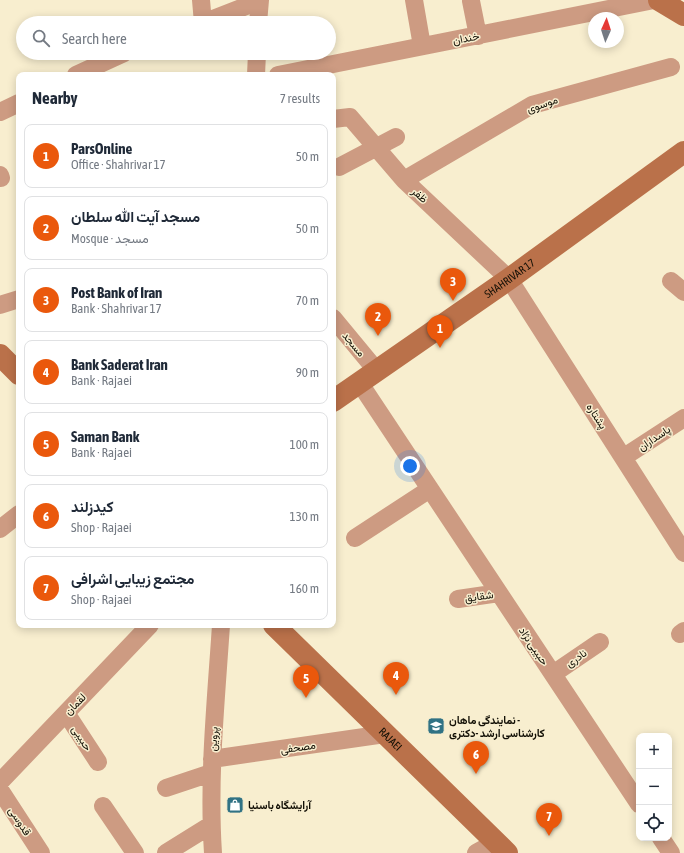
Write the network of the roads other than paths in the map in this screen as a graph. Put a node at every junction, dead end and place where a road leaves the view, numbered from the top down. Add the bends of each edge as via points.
1 (201, 0) edge
2 (414, 0) edge
3 (654, 0) edge
4 (659, 0) edge
5 (259, 1) edge
6 (471, 1) edge
7 (684, 14) edge
8 (202, 16) edge
9 (221, 16) edge
10 (258, 16) edge
11 (478, 36) junction
12 (422, 46) junction
13 (109, 60) edge
14 (257, 60) edge
15 (671, 67) dead end
16 (83, 72) edge
17 (256, 72) edge
18 (293, 72) edge
19 (16, 104) edge
20 (0, 112) edge
21 (336, 119) edge
22 (396, 137) dead end
23 (376, 148) junction
24 (684, 152) edge
25 (339, 167) dead end
26 (404, 180) junction
27 (509, 279) junction
28 (16, 299) edge
29 (0, 305) edge
30 (336, 323) edge
31 (0, 355) edge
32 (16, 371) edge
33 (368, 376) junction
34 (336, 399) edge
35 (684, 418) edge
36 (624, 458) junction
37 (430, 489) junction
38 (16, 516) edge
39 (0, 529) edge
40 (355, 538) dead end
41 (684, 553) edge
42 (499, 593) junction
43 (458, 599) dead end
44 (147, 628) edge
45 (221, 628) edge
46 (277, 628) edge
47 (600, 642) dead end
48 (553, 674) junction
49 (66, 713) junction
50 (385, 734) junction
51 (98, 762) dead end
52 (212, 766) junction
53 (0, 782) edge
54 (166, 788) dead end
55 (0, 790) edge
56 (636, 799) edge
57 (103, 806) dead end
58 (211, 825) junction
59 (663, 841) edge
60 (501, 848) edge
61 (41, 853) edge
62 (135, 853) edge
63 (166, 853) edge
64 (213, 853) edge
65 (476, 853) edge
66 (671, 853) edge

1 - 8 street
2 - 12 street
3 - 11 street, خندان
4 - 7 street
5 - 9 street
5 - 10 street
6 - 11 street
11 - 12 street, خندان
12 - 18 street, خندان
13 - 16 street
14 - 17 street
15 - 26 street, موسوی via 532,105
19 - 20 street
21 - 23 street, ظفر via 350,117
22 - 23 street
23 - 25 street
23 - 26 street, ظفر
24 - 27 street, SHAHRIVAR 17
26 - 27 street, ظفر
27 - 33 street, SHAHRIVAR 17
27 - 36 street, پشتاره
28 - 29 street
30 - 33 street, مسجد
31 - 32 street
33 - 34 street, SHAHRIVAR 17
33 - 37 street, حبیبی نژاد
35 - 36 street, پاسداران
36 - 41 street, پشتاره
37 - 40 street
37 - 42 street, حبیبی نژاد
38 - 39 street
42 - 43 street, شقایق
42 - 48 street, حبیبی نژاد
44 - 49 street, لقمان
45 - 52 street, پروین
46 - 50 street, RAJAEI
47 - 48 street, نادری
48 - 56 street, حبیبی نژاد
49 - 51 street, حبیبی
49 - 53 street, لقمان
50 - 52 street, مصحفی
50 - 60 street, RAJAEI
52 - 54 street, مصحفی
52 - 58 street, پروین
55 - 61 street, قدوسی
57 - 62 street
58 - 63 street
58 - 64 street, پروین
59 - 66 street
60 - 65 street

